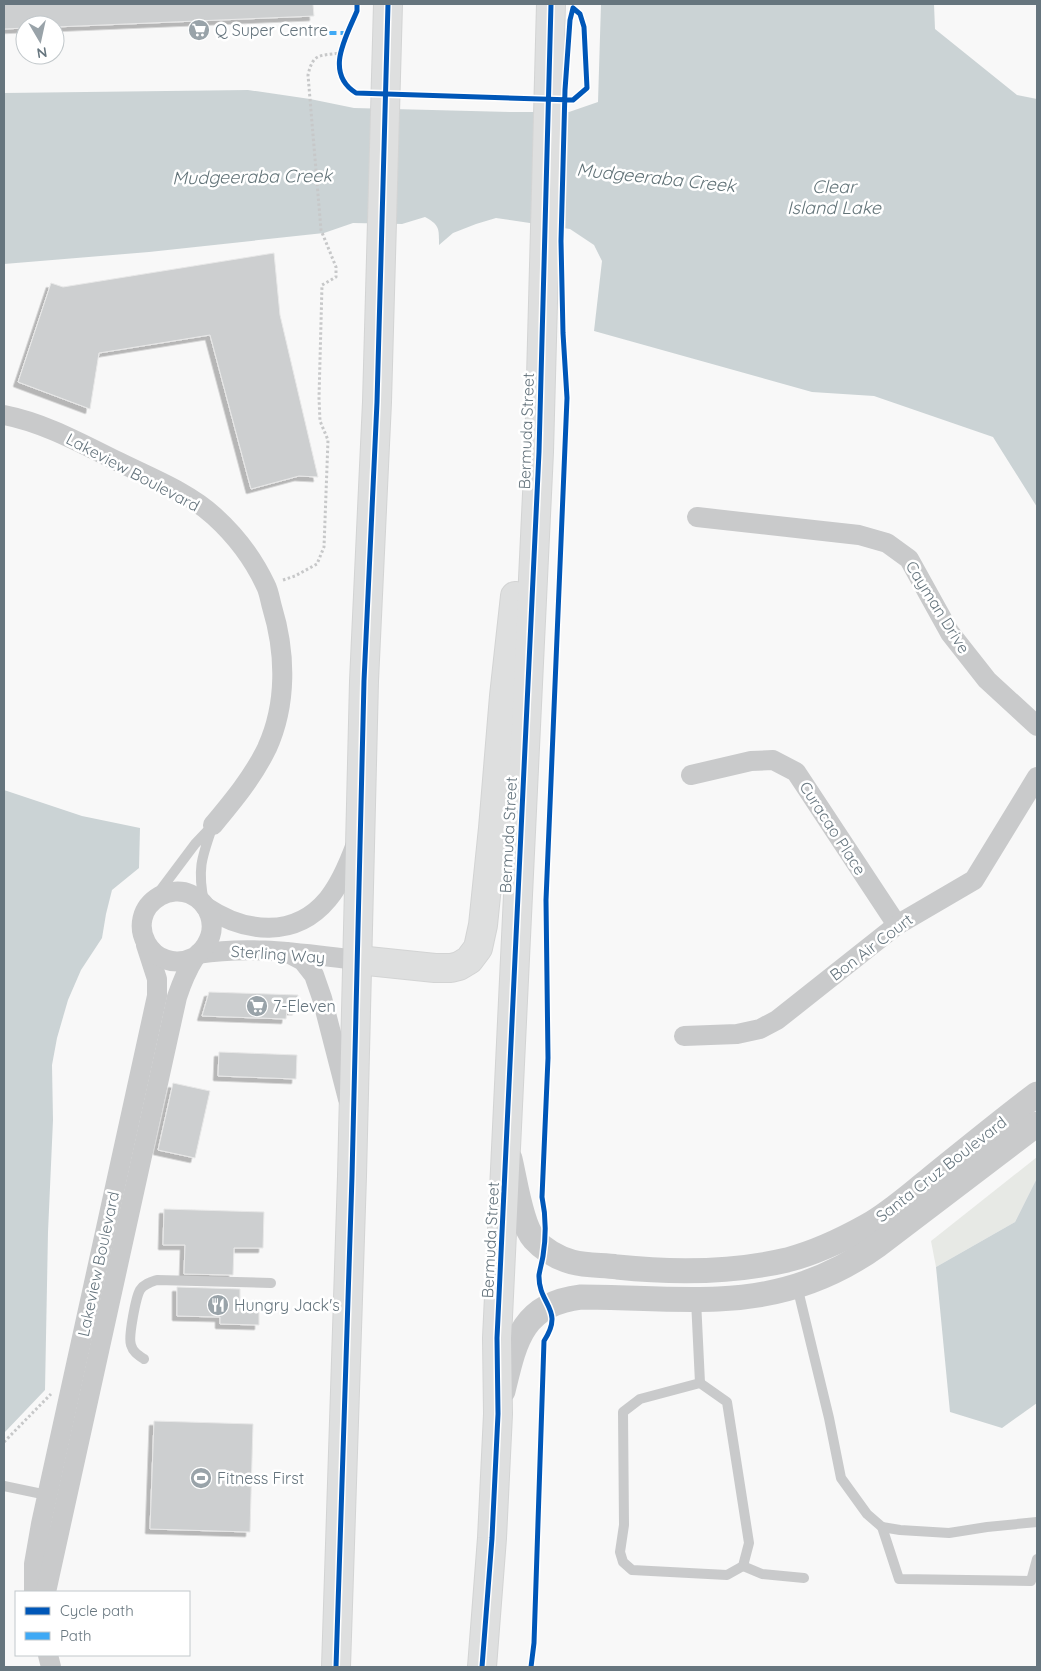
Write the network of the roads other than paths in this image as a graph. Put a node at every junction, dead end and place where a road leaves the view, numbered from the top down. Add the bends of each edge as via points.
1 (388, 4) edge
2 (551, 4) edge
3 (4, 415) edge
4 (539, 452) junction
5 (697, 517) dead end
6 (1037, 726) edge
7 (691, 775) dead end
8 (1037, 777) edge
9 (213, 825) junction
10 (361, 828) junction
11 (151, 903) junction
12 (205, 905) junction
13 (897, 925) junction
14 (144, 937) junction
15 (286, 952) junction
16 (196, 955) junction
17 (358, 960) junction
18 (150, 1031) junction
19 (684, 1036) dead end
20 (165, 1054) junction
21 (1037, 1094) edge
22 (354, 1123) junction
23 (1037, 1124) edge
24 (506, 1143) junction
25 (126, 1181) junction
26 (789, 1260) junction
27 (584, 1264) junction
28 (271, 1283) dead end
29 (797, 1286) junction
30 (686, 1299) junction
31 (144, 1359) dead end
32 (700, 1383) junction
33 (498, 1408) junction
34 (4, 1486) edge
35 (57, 1496) junction
36 (1037, 1522) edge
37 (882, 1527) junction
38 (1037, 1559) edge
39 (743, 1566) junction
40 (804, 1578) dead end
41 (34, 1591) edge
42 (46, 1591) edge
43 (336, 1667) edge
44 (482, 1667) edge

1 - 10 main road
2 - 4 main road, Bermuda Street
3 - 9 street, Lakeview Boulevard via 58,433 187,497 213,515 254,563 266,587 279,634 282,692 268,746 255,770
4 - 17 main road via 522,544 507,662 481,941 472,957 454,968
4 - 24 main road, Bermuda Street
5 - 6 street, Cayman Drive via 859,535 887,543 909,559 950,633 987,680
7 - 13 street, Curacao Place via 751,760 773,760 796,772
8 - 13 street, Bon Air Court via 974,880
9 - 11 lane
9 - 12 lane via 200,866 200,886
10 - 12 street, Sterling Way via 336,888 318,910 303,920 284,926 250,926 223,917
10 - 17 main road
11 - 12 street via 164,894 180,892 196,897
11 - 14 street via 143,919
12 - 16 street via 212,932 207,944
13 - 19 street, Bon Air Court via 777,1020 760,1029 737,1034
14 - 16 street via 151,950 162,958 181,961
14 - 18 street, Lakeview Boulevard via 158,983
15 - 16 street, Sterling Way via 240,949
15 - 17 street, Sterling Way
15 - 22 street via 305,963 316,979
16 - 20 street, Lakeview Boulevard via 179,991
17 - 22 main road
18 - 20 street
18 - 25 street, Lakeview Boulevard
20 - 25 street, Lakeview Boulevard
21 - 26 street, Santa Cruz Boulevard via 868,1226
22 - 43 main road
23 - 29 street, Santa Cruz Boulevard via 856,1260
24 - 27 street, Santa Cruz Boulevard via 529,1233 555,1255
24 - 33 main road, Bermuda Street via 497,1338
25 - 35 street, Lakeview Boulevard
26 - 27 street, Santa Cruz Boulevard via 696,1271
26 - 29 street
27 - 30 street via 566,1272 565,1285 642,1289
28 - 31 lane via 157,1280 146,1283 140,1290 130,1333 134,1351
29 - 30 street, Santa Cruz Boulevard via 765,1294
29 - 37 lane via 841,1478 867,1514
30 - 32 lane
30 - 33 street, Santa Cruz Boulevard via 581,1297 548,1306 530,1320 518,1338
32 - 39 lane via 727,1402 749,1544
32 - 39 lane via 640,1399 623,1412 624,1525 620,1552 623,1562 632,1570 727,1575
33 - 44 main road, Bermuda Street
34 - 35 lane
35 - 41 street, Lakeview Boulevard via 34,1564
35 - 42 street, Lakeview Boulevard
36 - 37 lane via 949,1533
37 - 38 lane via 899,1578 1031,1581
39 - 40 lane via 762,1574

